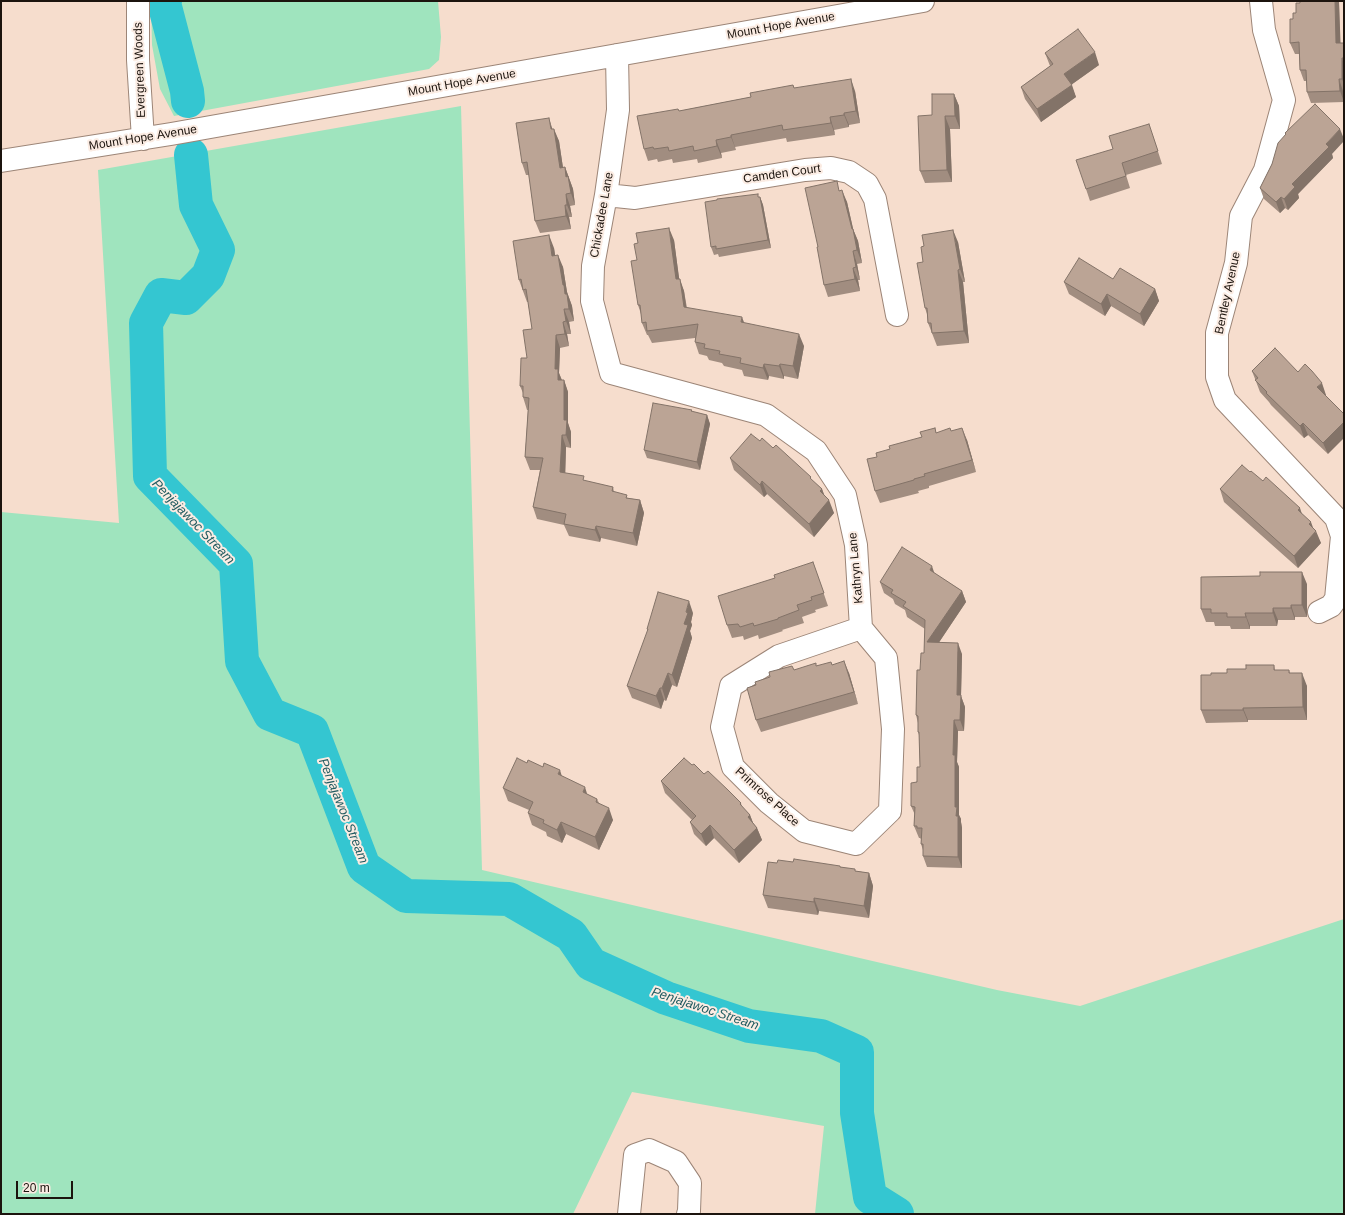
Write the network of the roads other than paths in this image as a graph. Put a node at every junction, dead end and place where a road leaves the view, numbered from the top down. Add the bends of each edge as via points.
1 (138, 1) edge
2 (923, 1) edge
3 (1261, 1) edge
4 (617, 55) junction
5 (143, 139) junction
6 (1, 161) edge
7 (606, 195) junction
8 (897, 315) dead end
9 (611, 373) joint
10 (1318, 612) dead end
11 (861, 628) junction
12 (629, 1214) edge
13 (688, 1214) edge

1 - 5 street, Evergreen Woods via 138,60
2 - 4 street, Mount Hope Avenue
3 - 10 street, Bentley Avenue via 1264,30 1284,100 1266,170 1242,216 1236,263 1217,333 1217,377 1225,400 1336,518 1342,536 1336,599 1331,606
4 - 5 street, Mount Hope Avenue
4 - 7 street, Chickadee Lane via 618,110
5 - 6 street, Mount Hope Avenue
7 - 8 street, Camden Court via 635,198 805,170 831,168 849,172 867,184 875,199
7 - 9 street, Chickadee Lane via 593,266 592,301
9 - 11 street, Kathryn Lane via 766,415 816,451 845,495 856,545
11 - 11 street, Primrose Place via 886,658 893,729 890,811 856,844 804,831 769,803 733,767 722,727 731,686 780,656
12 - 13 street via 635,1155 649,1150 676,1162 690,1183

